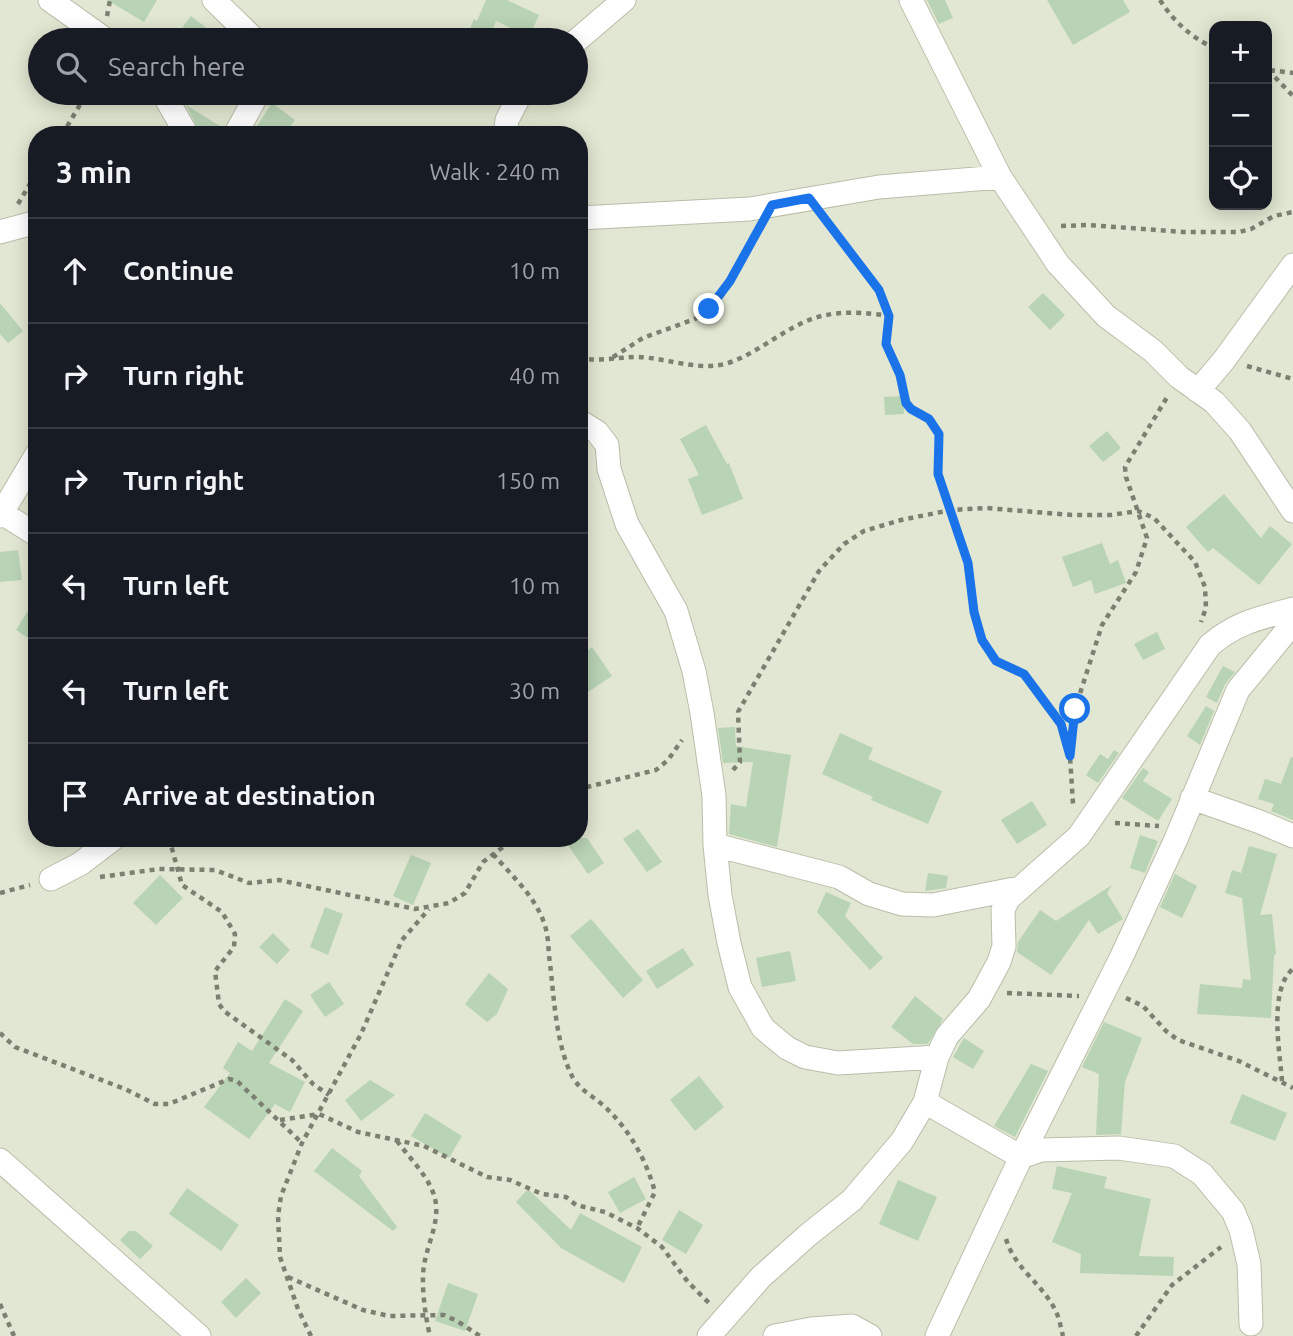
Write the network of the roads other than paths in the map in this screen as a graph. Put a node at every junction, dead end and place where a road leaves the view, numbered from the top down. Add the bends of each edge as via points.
1 (50, 0) edge
2 (214, 0) edge
3 (625, 0) edge
4 (911, 0) edge
5 (89, 28) edge
6 (243, 28) edge
7 (588, 31) edge
8 (170, 105) edge
9 (251, 105) edge
10 (515, 105) edge
11 (182, 126) edge
12 (240, 126) edge
13 (506, 126) edge
14 (1000, 177) junction
15 (588, 217) edge
16 (28, 224) edge
17 (5, 230) edge
18 (1293, 265) edge
19 (1198, 391) junction
20 (588, 426) edge
21 (28, 468) edge
22 (2, 507) edge
23 (1293, 511) edge
24 (28, 528) edge
25 (1293, 609) edge
26 (1293, 623) edge
27 (1192, 798) junction
28 (1293, 836) edge
29 (715, 845) junction
30 (102, 847) edge
31 (51, 879) road end
32 (1020, 888) junction
33 (937, 1057) junction
34 (925, 1102) junction
35 (1021, 1157) junction
36 (0, 1160) edge
37 (1251, 1324) dead end
38 (716, 1327) edge
39 (199, 1336) edge
40 (775, 1336) edge
41 (870, 1336) edge
42 (937, 1336) edge

1 - 5 street
2 - 6 street
3 - 7 street
4 - 14 street
8 - 11 street
9 - 12 street
10 - 13 street
14 - 15 street via 879,187 750,209
14 - 19 street via 1058,264 1091,302
16 - 17 street
18 - 19 street
19 - 23 street via 1240,431
20 - 29 street via 607,445 609,470 627,524 676,611 702,713 714,796
21 - 22 street
22 - 24 street
25 - 32 street via 1250,621 1210,645 1077,838
26 - 27 street via 1238,690
27 - 28 street
27 - 35 street via 1102,996
29 - 32 street via 839,877 869,894 902,904 933,905
29 - 33 street via 720,895 740,987 763,1028 805,1058 838,1063
30 - 31 street
32 - 33 street via 1003,910 1004,946 999,962
33 - 34 street
34 - 35 street
34 - 38 street via 902,1141 852,1200 761,1277
35 - 37 street via 1041,1150 1119,1149 1174,1156 1202,1174 1233,1212 1241,1230 1249,1264
35 - 42 street
36 - 39 street
40 - 41 street via 852,1326

